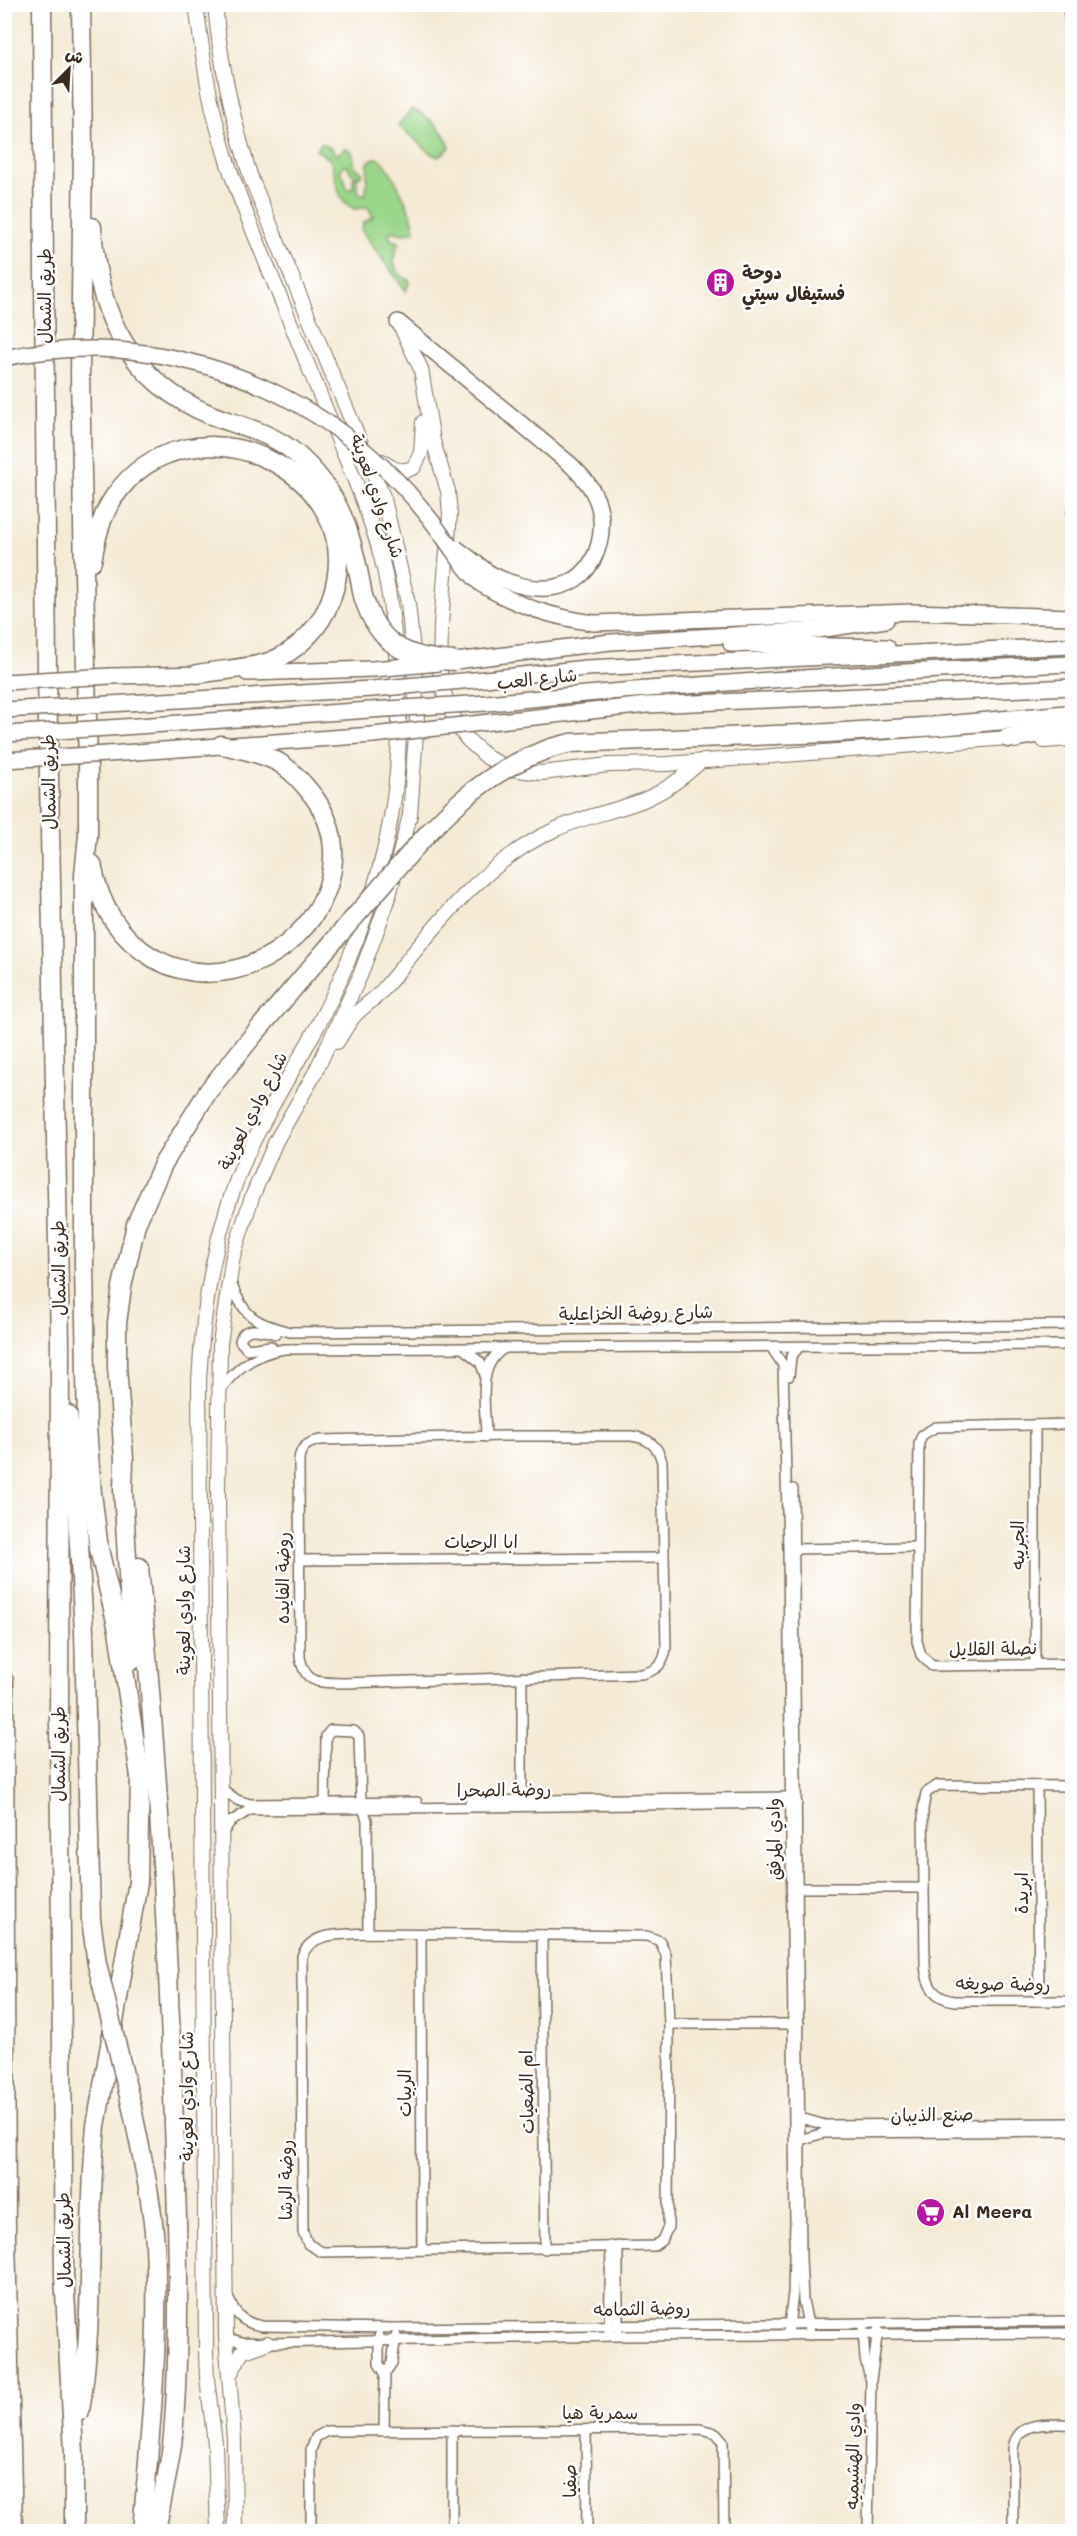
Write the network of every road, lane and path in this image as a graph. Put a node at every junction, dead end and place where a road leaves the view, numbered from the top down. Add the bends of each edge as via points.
1 (42, 4) edge
2 (81, 4) edge
3 (196, 4) edge
4 (215, 4) edge
5 (1068, 4) edge
6 (1072, 47) edge
7 (83, 147) junction
8 (398, 322) joint
9 (4, 358) edge
10 (425, 402) junction
11 (361, 440) junction
12 (1072, 512) edge
13 (1072, 529) edge
14 (485, 579) junction
15 (912, 612) junction
16 (85, 613) junction
17 (1072, 617) edge
18 (699, 637) junction
19 (1072, 646) edge
20 (944, 653) junction
21 (454, 661) junction
22 (1072, 664) edge
23 (197, 674) junction
24 (4, 682) edge
25 (1072, 687) edge
26 (4, 710) edge
27 (1072, 714) edge
28 (1072, 729) edge
29 (4, 734) edge
30 (1008, 738) junction
31 (1072, 739) edge
32 (221, 745) junction
33 (4, 760) edge
34 (702, 761) junction
35 (88, 835) junction
36 (315, 1073) junction
37 (228, 1276) junction
38 (1072, 1325) edge
39 (290, 1332) junction
40 (1072, 1345) edge
41 (771, 1347) junction
42 (799, 1347) junction
43 (294, 1348) junction
44 (505, 1348) junction
45 (464, 1349) junction
46 (59, 1369) junction
47 (485, 1375) junction
48 (218, 1394) junction
49 (1072, 1424) edge
50 (1035, 1425) junction
51 (486, 1437) junction
52 (124, 1460) junction
53 (918, 1547) junction
54 (791, 1549) junction
55 (663, 1558) junction
56 (300, 1560) junction
57 (1035, 1664) junction
58 (1072, 1664) edge
59 (522, 1677) junction
60 (4, 1681) edge
61 (141, 1783) junction
62 (1037, 1786) junction
63 (1072, 1786) edge
64 (221, 1788) junction
65 (794, 1800) junction
66 (325, 1803) junction
67 (522, 1804) junction
68 (363, 1806) junction
69 (222, 1835) junction
70 (795, 1888) junction
71 (924, 1888) junction
72 (368, 1933) junction
73 (421, 1935) junction
74 (542, 1935) junction
75 (1039, 2001) junction
76 (1072, 2001) edge
77 (669, 2024) junction
78 (797, 2024) junction
79 (798, 2118) junction
80 (1072, 2122) edge
81 (206, 2126) junction
82 (1072, 2130) edge
83 (797, 2141) junction
84 (4, 2209) edge
85 (6, 2235) junction
86 (614, 2246) junction
87 (545, 2248) junction
88 (422, 2250) junction
89 (227, 2295) junction
90 (1072, 2321) edge
91 (789, 2324) junction
92 (807, 2324) junction
93 (863, 2324) junction
94 (879, 2324) junction
95 (614, 2326) junction
96 (379, 2328) junction
97 (396, 2328) junction
98 (1072, 2333) edge
99 (788, 2335) junction
100 (810, 2335) junction
101 (863, 2335) junction
102 (878, 2335) junction
103 (614, 2336) junction
104 (226, 2337) junction
105 (378, 2342) junction
106 (396, 2342) junction
107 (267, 2343) junction
108 (386, 2373) junction
109 (228, 2380) junction
110 (871, 2380) junction
111 (1072, 2424) edge
112 (452, 2430) junction
113 (586, 2430) junction
114 (384, 2431) junction
115 (74, 2452) junction
116 (12, 2532) edge
117 (74, 2532) edge
118 (142, 2532) edge
119 (156, 2532) edge
120 (218, 2532) edge
121 (235, 2532) edge
122 (311, 2532) edge
123 (452, 2532) edge
124 (587, 2532) edge
125 (724, 2532) edge
126 (868, 2532) edge
127 (1013, 2532) edge

1 - 46 highway, طريق الشمال via 47,664
2 - 7 highway
3 - 81 main road, شارع وادي لعوينة via 211,100 233,180 365,508 384,568 394,636 399,741 380,866 351,956 246,1157 220,1229 205,1310 199,1382
4 - 11 main road, شارع وادي لعوينة via 228,91 251,177
5 - 6 street
7 - 16 highway via 80,375
7 - 21 highway, bridge via 100,291 130,353 175,396 213,416 269,436 310,466 347,523 363,596 375,626 401,651 415,657
8 - 10 main road via 421,369
8 - 14 main road via 564,458 594,495 601,522 598,547 587,568 574,579 561,586 536,589
9 - 14 main road, bridge via 63,349 130,350 184,359 240,378 308,411 346,436 382,466 445,539 467,571
10 - 11 main road via 422,445 414,467 404,471 392,468
10 - 34 main road via 448,491 450,514 440,676 452,714 468,740 497,763 528,772
11 - 36 main road, شارع وادي لعوينة via 384,499 408,603 417,695 414,782 406,834 376,937
12 - 13 street
14 - 15 main road via 503,597 529,609 594,622
15 - 17 main road
15 - 18 main road via 867,624 818,630
16 - 23 highway via 101,523 113,498 132,477 168,454 201,447 232,447 269,458 306,486 327,518 337,555 333,592 321,620 282,656
16 - 35 highway
18 - 20 main road via 735,644 877,646
18 - 21 main road via 599,643
19 - 20 main road, شارع العب
20 - 26 main road, شارع العب, bridge via 586,668 372,689
21 - 23 main road, bridge via 373,669
22 - 29 main road, شارع العب, bridge via 706,684 488,703
23 - 24 main road, bridge
25 - 32 main road, bridge via 658,705 373,735
27 - 52 highway, bridge via 828,733 571,743 523,758 481,784 446,815 251,1038 209,1090 163,1164 136,1224 117,1323
28 - 30 highway
30 - 31 main road via 1023,742
30 - 34 main road
32 - 33 main road, bridge
32 - 35 highway via 264,756 291,771 318,804 331,838 330,875 322,899 303,930 280,951 249,967 216,973 181,970 149,955 122,932 102,903
34 - 36 main road via 656,794 556,829 495,867 417,947 381,993 357,1013
35 - 61 highway via 84,874 87,1427 99,1549 118,1630
36 - 37 main road, شارع وادي لعوينة via 263,1171
37 - 39 street, شارع روضة الخزاعلية via 249,1316
37 - 48 main road, شارع وادي لعوينة via 219,1344
38 - 39 street, شارع روضة الخزاعلية
39 - 43 street via 246,1331 240,1341 247,1350
40 - 42 street, شارع روضة الخزاعلية
41 - 42 street, شارع روضة الخزاعلية
41 - 44 street, شارع روضة الخزاعلية
41 - 54 street, وادي المرفق via 783,1365
42 - 54 street, وادي المرفق via 788,1367
43 - 45 street, شارع روضة الخزاعلية
43 - 48 street, شارع روضة الخزاعلية via 273,1350 254,1358 237,1370
44 - 45 street, شارع روضة الخزاعلية
44 - 47 street via 491,1360
45 - 47 street via 476,1356
46 - 115 highway, طريق الشمال via 64,2275
46 - 118 highway, bridge via 75,1474 87,1696 91,1919 97,1964 132,2108 154,2241 157,2307
47 - 51 street
48 - 64 main road, شارع وادي لعوينة
49 - 50 street, نصلة القلايل
50 - 53 street, نصلة القلايل via 936,1427 926,1431 919,1443
50 - 57 street, الجريبه
51 - 55 street, روضة الفايده via 631,1436 651,1442 662,1462
51 - 56 street, روضة الفايده via 308,1443 299,1460
52 - 61 highway
52 - 119 highway via 138,1549 154,1731 168,1946 175,2142 176,2356 172,2438
53 - 54 street
53 - 57 street, نصلة القلايل via 917,1641 924,1660 939,1667
54 - 65 street, وادي المرفق
55 - 56 street, ابا الرحيات
55 - 59 street, روضة الفايده via 666,1647 658,1668 641,1674
56 - 59 street, روضة الفايده via 300,1657 310,1678 343,1683
57 - 58 street, نصلة القلايل
59 - 67 street
60 - 85 highway
61 - 115 highway via 138,1882 92,2164 86,2361
62 - 63 street, روضة صويغه
62 - 71 street, روضة صويغه via 938,1785 929,1790 923,1809
62 - 75 street, ابريدة
64 - 66 street, روضة الصحرا via 250,1804
64 - 69 main road, شارع وادي لعوينة
65 - 67 street, روضة الصحرا
65 - 70 street, وادي المرفق
66 - 68 street, روضة الصحرا
66 - 68 street via 326,1736 331,1730 354,1731 359,1736
67 - 68 street, روضة الصحرا
68 - 69 street, روضة الصحرا via 250,1810 230,1822
68 - 72 street via 367,1820
69 - 89 main road, شارع وادي لعوينة
70 - 71 street
70 - 78 street, وادي المرفق
71 - 75 street, روضة صويغه via 926,1976 936,1995 954,2001
72 - 73 street, روضة الرشا
72 - 88 street, روضة الرشا via 322,1937 309,1944 302,1956 303,2232 308,2244 322,2252
73 - 74 street, روضة الرشا
73 - 88 street, الربيات
74 - 77 street, روضة الرشا via 647,1936 660,1941 666,1955
74 - 87 street, ام الضعيات
75 - 76 street, روضة صويغه
77 - 78 street
77 - 86 street, روضة الرشا via 667,2233 654,2246
78 - 79 street, وادي المرفق
79 - 80 street, صنع الذيبان via 825,2125
79 - 83 street, وادي المرفق
81 - 104 main road via 215,2318
81 - 120 main road, شارع وادي لعوينة via 207,2379 215,2444
82 - 83 street, صنع الذيبان via 824,2133
83 - 91 street, وادي المرفق
83 - 92 street, وادي المرفق
84 - 85 highway
85 - 116 highway
86 - 87 street, روضة الرشا
86 - 95 street
87 - 88 street, روضة الرشا
89 - 96 street, روضة الثمامه via 237,2315 251,2324
89 - 104 main road, شارع وادي لعوينة
90 - 94 street, روضة الثمامه
91 - 92 street, روضة الثمامه
91 - 95 street, روضة الثمامه
91 - 99 street, وادي المرفق
92 - 93 street, روضة الثمامه
92 - 100 street, وادي المرفق
93 - 94 street, روضة الثمامه
93 - 101 street, وادي الهشيميه
94 - 102 street, وادي الهشيميه
95 - 97 street, روضة الثمامه
95 - 103 street
96 - 97 street, روضة الثمامه
96 - 105 street
97 - 106 street
98 - 102 street, روضة الثمامه
99 - 100 street, روضة الثمامه
99 - 103 street, روضة الثمامه
100 - 101 street, روضة الثمامه
101 - 102 street, روضة الثمامه
101 - 110 street, وادي الهشيميه
102 - 110 street, وادي الهشيميه
103 - 106 street, روضة الثمامه
104 - 107 street, روضة الثمامه
104 - 109 main road, شارع وادي لعوينة
105 - 106 street, روضة الثمامه
105 - 107 street, روضة الثمامه
105 - 108 street via 379,2364
106 - 108 street
107 - 109 main road via 242,2352
108 - 114 street
109 - 121 main road, شارع وادي لعوينة via 234,2439
110 - 126 street, وادي الهشيميه
111 - 127 street via 1032,2426 1016,2435
112 - 113 street, سمرية هيا
112 - 114 street, سمرية هيا
112 - 123 street
113 - 124 street, صفيا
113 - 125 street, سمرية هيا via 700,2429 716,2433 724,2449
114 - 122 street, سمرية هيا via 327,2431 316,2437 310,2457
115 - 117 highway, طريق الشمال

